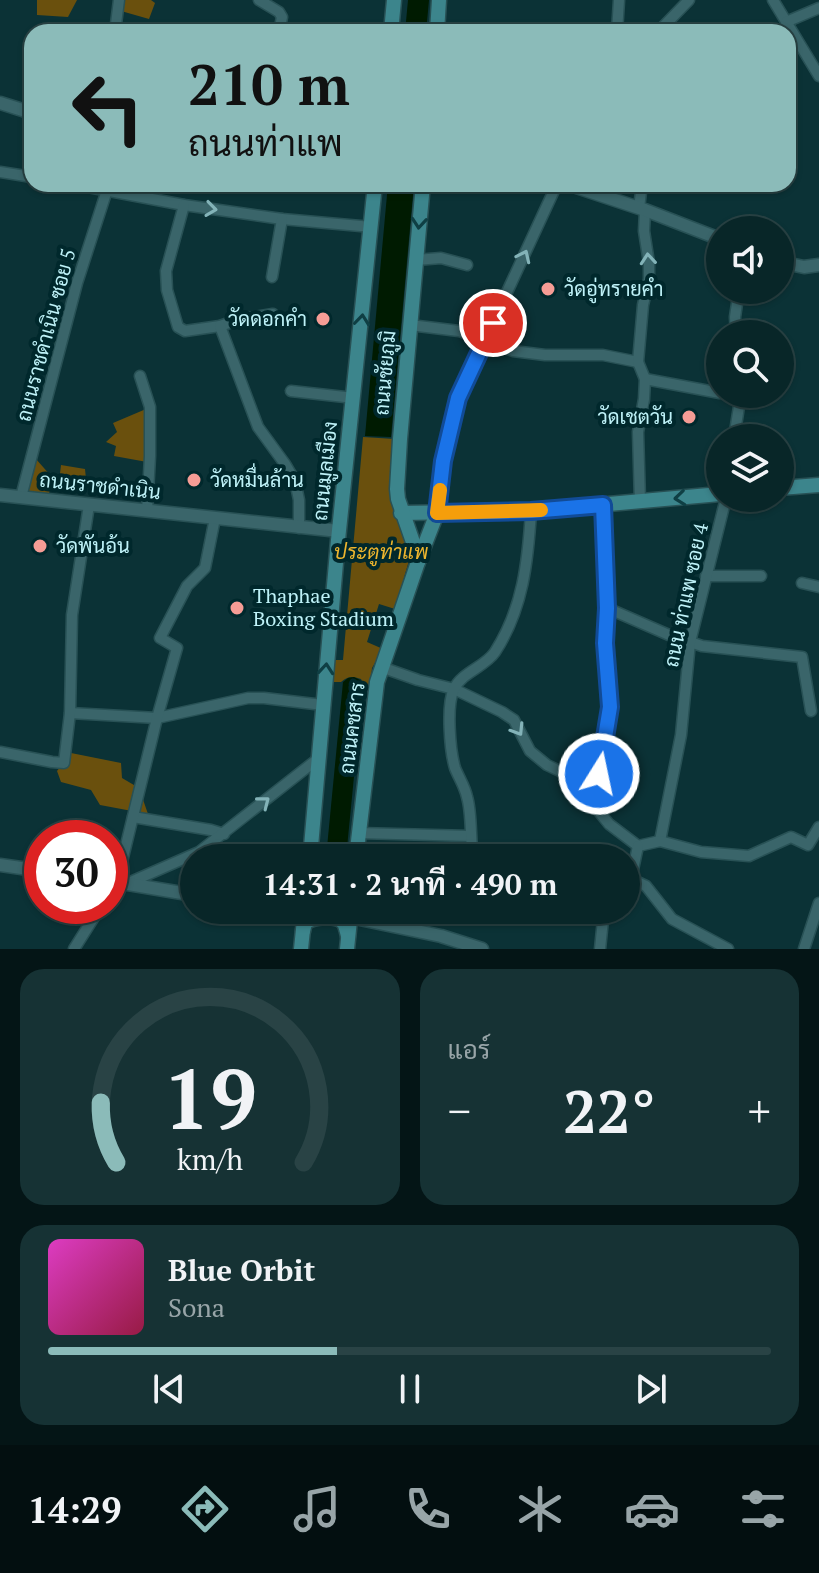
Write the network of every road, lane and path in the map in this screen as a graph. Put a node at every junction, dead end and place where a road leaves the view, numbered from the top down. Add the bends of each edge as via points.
1 (119, 0) edge
2 (259, 0) edge
3 (394, 0) edge
4 (439, 0) edge
5 (619, 0) edge
6 (689, 0) edge
7 (773, 0) edge
8 (816, 9) edge
9 (786, 22) joint
10 (116, 24) edge
11 (281, 24) edge
12 (392, 24) edge
13 (438, 24) edge
14 (618, 24) edge
15 (666, 24) edge
16 (796, 38) edge
17 (819, 76) edge
18 (0, 103) edge
19 (24, 110) edge
20 (0, 172) edge
21 (24, 176) edge
22 (105, 192) edge
23 (128, 192) edge
24 (374, 192) edge
25 (422, 192) edge
26 (553, 192) edge
27 (591, 192) edge
28 (642, 192) edge
29 (184, 205) junction
30 (642, 209) junction
31 (282, 219) junction
32 (372, 227) junction
33 (706, 234) edge
34 (416, 260) junction
35 (467, 265) dead end
36 (794, 265) edge
37 (819, 265) edge
38 (272, 277) dead end
39 (273, 314) dead end
40 (410, 325) junction
41 (220, 326) junction
42 (485, 340) junction
43 (638, 362) junction
44 (140, 376) dead end
45 (645, 379) junction
46 (291, 391) dead end
47 (706, 391) edge
48 (354, 398) junction
49 (819, 485) edge
50 (794, 487) edge
51 (0, 495) edge
52 (706, 495) edge
53 (21, 497) junction
54 (640, 502) junction
55 (89, 505) junction
56 (603, 505) junction
57 (147, 511) junction
58 (531, 511) junction
59 (722, 512) edge
60 (401, 513) junction
61 (437, 513) junction
62 (215, 518) junction
63 (299, 528) junction
64 (339, 531) junction
65 (418, 562) junction
66 (706, 576) junction
67 (761, 576) dead end
68 (802, 583) dead end
69 (819, 587) edge
70 (607, 608) junction
71 (669, 635) dead end
72 (690, 642) junction
73 (381, 667) junction
74 (454, 689) junction
75 (323, 705) junction
76 (811, 711) dead end
77 (70, 713) junction
78 (157, 718) junction
79 (0, 752) edge
80 (319, 758) junction
81 (594, 798) junction
82 (133, 817) junction
83 (819, 827) edge
84 (359, 833) junction
85 (224, 834) junction
86 (470, 836) junction
87 (128, 837) edge
88 (660, 841) junction
89 (311, 844) edge
90 (358, 844) edge
91 (471, 844) edge
92 (635, 844) edge
93 (808, 845) junction
94 (640, 846) edge
95 (819, 851) edge
96 (0, 865) edge
97 (24, 868) edge
98 (128, 881) edge
99 (640, 884) edge
100 (128, 887) edge
101 (180, 893) edge
102 (819, 903) edge
103 (816, 921) edge
104 (90, 924) edge
105 (304, 924) edge
106 (394, 924) edge
107 (603, 924) edge
108 (303, 931) junction
109 (347, 943) edge
110 (74, 949) edge
111 (301, 949) edge
112 (482, 949) edge
113 (600, 949) edge
114 (728, 949) edge
115 (804, 949) edge

1 - 10 street
2 - 11 street via 279,12
3 - 12 main road
4 - 13 main road
5 - 14 street
6 - 15 street
7 - 9 street
8 - 9 street
16 - 17 street
18 - 19 street
20 - 21 street
22 - 53 street, ถนนราชดำเนิน ซอย 5
23 - 29 street
24 - 32 main road, ถนนมูลเมือง
25 -> 34 main road, ถนนชัยภูมิ
42 -> 26 street
27 - 30 street
28 - 30 street
29 -> 31 street
29 - 41 street via 166,271 177,326 185,331
30 - 33 street
43 -> 30 street via 649,279
31 - 32 street
31 - 38 street
48 -> 32 main road, ถนนมูลเมือง
34 - 35 street via 441,258
34 - 40 main road, ถนนชัยภูมิ
36 - 37 street
39 - 41 street
40 - 42 street
40 - 60 main road, ถนนชัยภูมิ via 397,489
41 - 63 street via 258,427 295,481
42 - 43 street via 513,351
42 - 61 street via 458,398
43 - 45 street
44 - 57 street via 150,407
45 - 47 street
45 - 54 street via 638,432
46 - 48 street
48 - 64 main road, ถนนมูลเมือง
49 - 50 main road
51 - 53 street, ถนนราชดำเนิน
52 -> 54 main road
53 - 55 street, ถนนราชดำเนิน
54 - 56 main road
55 - 57 street, ถนนราชดำเนิน
55 - 77 street via 72,615
56 - 58 main road
56 - 70 street
57 - 62 street, ถนนราชดำเนิน
58 - 61 main road
58 - 74 street via 528,563 517,607 494,653
59 - 66 street, ถนน ท่าแพ ซอย 4
60 - 61 main road
60 - 65 main road, ถนนชัยภูมิ
61 - 65 main road, ถนนคชสาร
62 - 63 street, ถนนราชดำเนิน
62 - 78 street via 205,568 187,586 160,638 177,648
63 - 64 street, ถนนราชดำเนิน
75 -> 64 main road, ถนนมูลเมือง
65 - 73 main road, ถนนคชสาร
66 - 67 street
66 - 72 street, ถนน ท่าแพ ซอย 4
68 - 69 street
70 - 71 street
70 - 81 street via 610,707
72 - 76 street via 802,657
72 - 88 street, ถนน ท่าแพ ซอย 4 via 681,735
73 - 74 street
73 - 84 main road, ถนนคชสาร
74 -> 81 street via 514,720 530,751
74 - 86 street via 451,748 467,797
75 - 78 street via 248,698
75 - 80 main road, ถนนมูลเมือง
77 - 78 street
77 - 79 street via 64,763
78 - 82 street
85 -> 80 street
80 - 89 main road, ถนนมูลเมือง
81 - 92 street via 609,824
82 - 85 street
82 - 87 street
83 - 93 street
84 - 86 street
84 - 90 main road, ถนนคชสาร
85 - 98 street via 183,860
86 - 91 street
88 - 93 street via 701,852 749,856 791,837
88 - 94 street
93 - 95 street
96 - 97 street
99 - 114 street via 672,919
100 - 101 street
102 - 103 street
103 - 115 street
104 - 110 street
105 - 108 main road
106 - 112 street
107 - 113 street
108 - 109 main road via 314,917 338,919 346,926
108 - 111 main road

